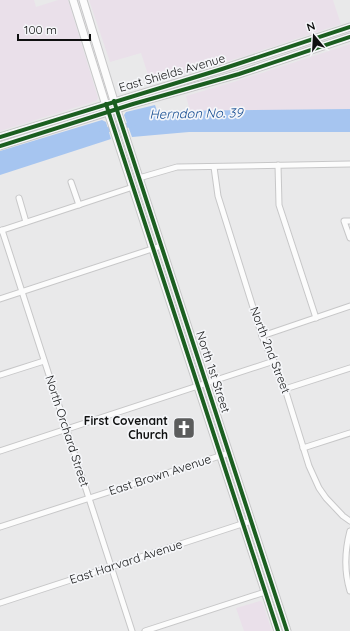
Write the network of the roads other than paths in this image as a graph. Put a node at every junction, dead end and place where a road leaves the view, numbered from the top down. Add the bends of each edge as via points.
1 (73, 0) edge
2 (78, 0) edge
3 (82, 0) edge
4 (86, 10) junction
5 (350, 27) edge
6 (350, 36) edge
7 (114, 101) junction
8 (106, 104) junction
9 (117, 109) junction
10 (108, 112) junction
11 (0, 137) edge
12 (0, 146) edge
13 (350, 164) edge
14 (278, 165) junction
15 (214, 166) junction
16 (139, 178) junction
17 (71, 182) dead end
18 (133, 187) junction
19 (19, 198) dead end
20 (78, 205) junction
21 (347, 221) edge
22 (26, 222) junction
23 (1, 230) edge
24 (156, 230) junction
25 (350, 238) edge
26 (161, 246) junction
27 (153, 249) junction
28 (22, 292) junction
29 (0, 299) edge
30 (350, 306) edge
31 (316, 318) junction
32 (262, 336) junction
33 (44, 361) junction
34 (274, 361) junction
35 (350, 368) edge
36 (0, 376) edge
37 (206, 383) junction
38 (198, 386) junction
39 (285, 389) junction
40 (66, 429) junction
41 (350, 433) edge
42 (303, 448) junction
43 (0, 451) edge
44 (229, 453) junction
45 (221, 455) junction
46 (89, 498) junction
47 (251, 521) junction
48 (350, 521) edge
49 (243, 523) junction
50 (0, 527) edge
51 (350, 531) edge
52 (112, 566) junction
53 (270, 578) junction
54 (350, 590) edge
55 (265, 592) junction
56 (0, 602) edge
57 (132, 631) edge
58 (145, 631) edge
59 (278, 631) edge
60 (288, 631) edge

1 - 8 main road, North 1st Street
2 - 4 main road via 81,8
3 - 4 main road, North 1st Street
4 - 7 main road, North 1st Street
5 - 7 main road, East Shields Avenue via 236,65
6 - 9 main road, East Shields Avenue via 246,71
7 - 8 main road, East Shields Avenue
7 - 9 main road, North 1st Street
8 - 10 main road, North 1st Street
8 - 11 main road, East Shields Avenue
9 - 10 main road, East Shields Avenue
9 - 16 main road, North 1st Street
10 - 12 main road, East Shields Avenue
10 - 18 main road, North 1st Street
13 - 14 street
14 - 15 street
14 - 31 street via 279,205
15 - 16 street via 177,167
15 - 32 street, North 2nd Street via 218,196
16 - 24 main road, North 1st Street
17 - 20 street
18 - 20 street
18 - 24 main road via 139,190
18 - 27 main road, North 1st Street
19 - 22 street
20 - 22 street
21 - 25 street
22 - 23 street
23 - 28 street, North Orchard Street
24 - 26 main road, North 1st Street
26 - 27 street
26 - 37 main road, North 1st Street
27 - 28 street
27 - 38 main road, North 1st Street
28 - 29 street
28 - 33 street, North Orchard Street
30 - 31 street
31 - 32 street
32 - 34 street, North 2nd Street
33 - 36 street
33 - 40 street, North Orchard Street
34 - 37 street
34 - 39 street, North 2nd Street
35 - 39 street
37 - 38 street
37 - 44 main road, North 1st Street
38 - 40 street
38 - 45 main road, North 1st Street
39 - 42 street, North 2nd Street
40 - 43 street
40 - 46 street, North Orchard Street
41 - 42 street
42 - 48 street, North 2nd Street via 319,488
44 - 45 street, East Brown Avenue
44 - 47 main road, North 1st Street
45 - 46 street, East Brown Avenue
45 - 49 main road, North 1st Street
46 - 50 street, East Brown Avenue
46 - 52 street, North Orchard Street
47 - 49 street, East Harvard Avenue
47 - 53 main road, North 1st Street
49 - 52 street, East Harvard Avenue
49 - 55 main road, North 1st Street
51 - 54 street via 346,574
52 - 56 street, East Harvard Avenue
52 - 57 street, North Orchard Street
53 - 55 main road
53 - 60 main road, North 1st Street
55 - 58 street
55 - 59 main road, North 1st Street

